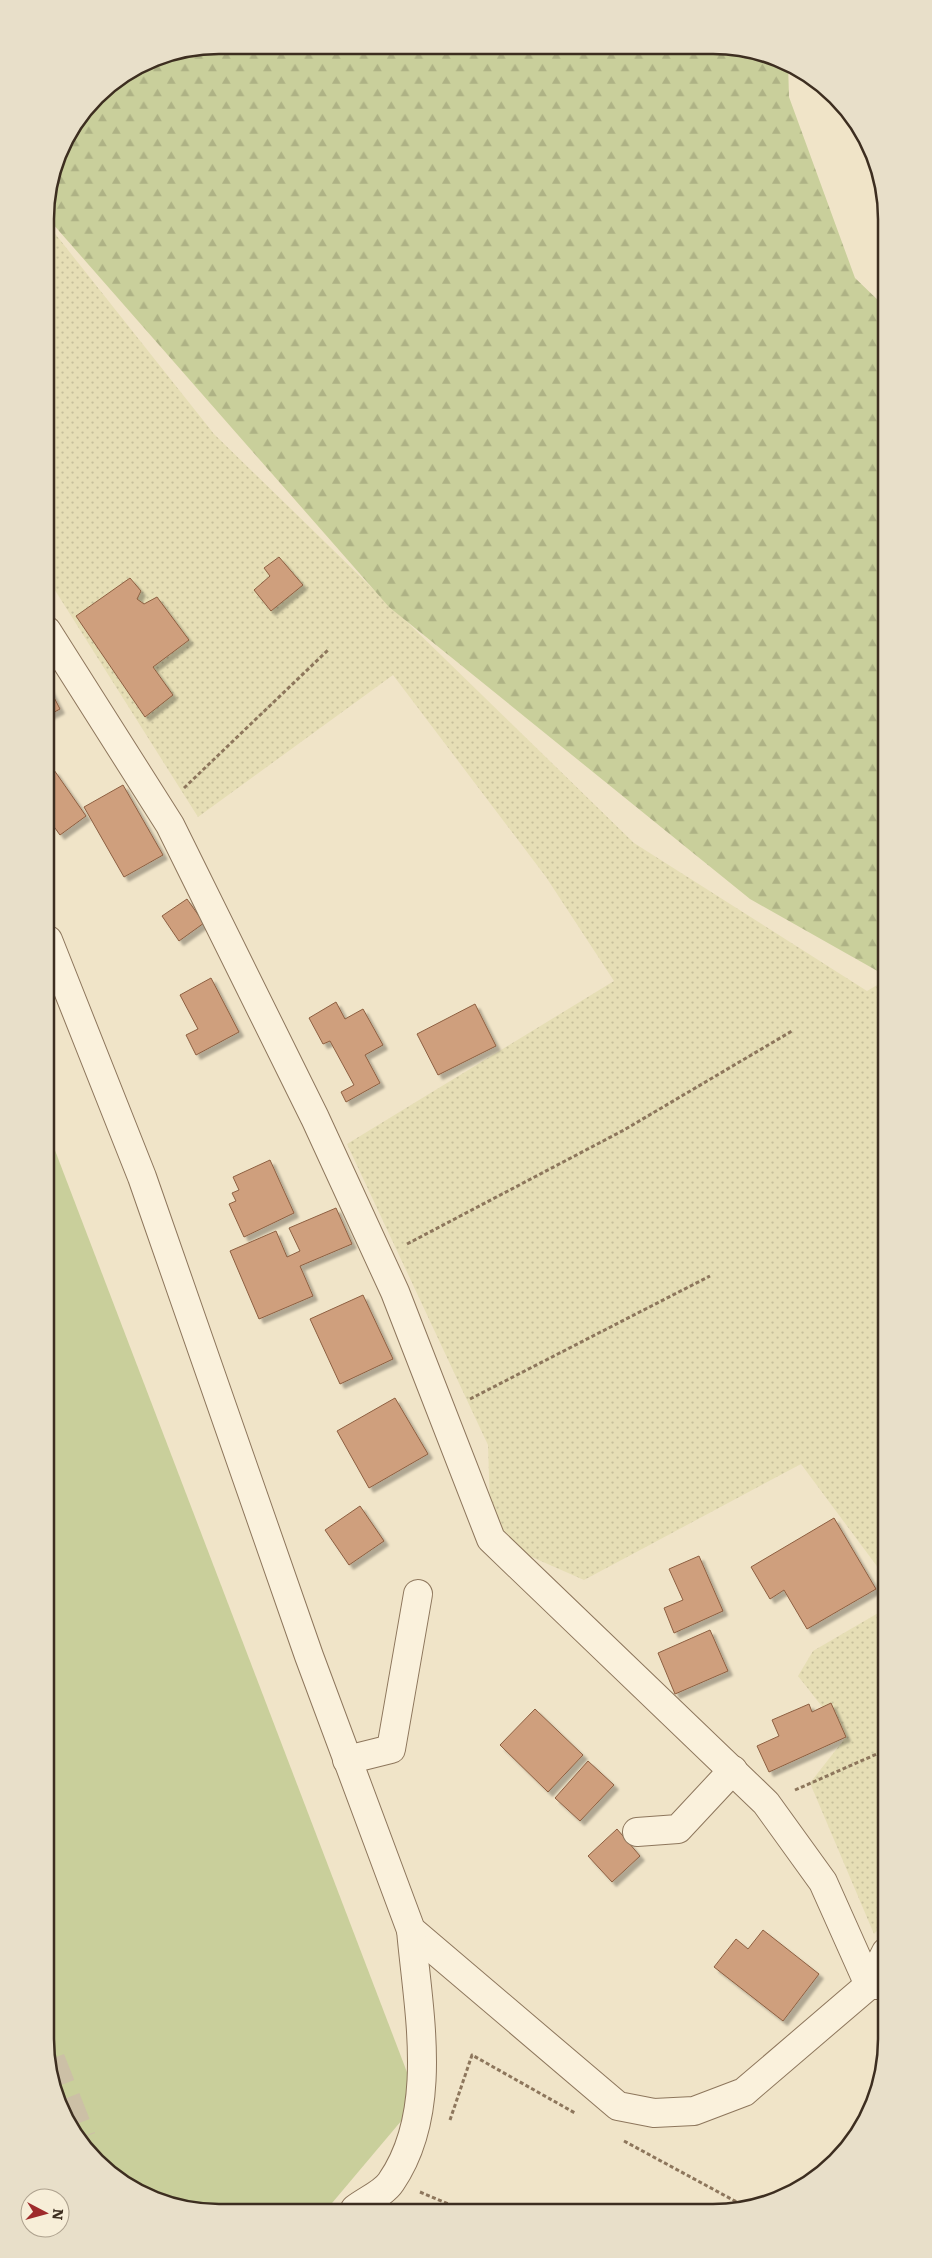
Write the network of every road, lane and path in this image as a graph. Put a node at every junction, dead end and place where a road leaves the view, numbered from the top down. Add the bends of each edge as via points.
1 (54, 642) edge
2 (328, 650) dead end
3 (161, 810) junction
4 (54, 955) edge
5 (792, 1031) dead end
6 (380, 1258) junction
7 (710, 1276) dead end
8 (442, 1414) junction
9 (418, 1594) dead end
10 (878, 1754) edge
11 (347, 1760) junction
12 (733, 1770) junction
13 (766, 1803) junction
14 (637, 1832) dead end
15 (411, 1930) junction
16 (878, 1985) edge
17 (582, 2117) dead end
18 (447, 2128) dead end
19 (616, 2136) dead end
20 (417, 2191) dead end
21 (738, 2202) edge
22 (362, 2204) edge
23 (448, 2204) edge

1 - 3 street
2 - 3 path
3 - 6 street via 315,1118
4 - 11 street via 142,1177
5 - 6 path via 624,1130
6 - 8 street
7 - 8 path
8 - 12 street via 491,1539
9 - 11 street via 391,1749
10 - 13 path
11 - 15 street
12 - 13 street
12 - 14 street via 678,1829
13 - 16 street via 823,1882
15 - 16 street via 618,2106 654,2113 694,2112 744,2092
15 - 22 street via 423,2069 413,2138 390,2183
17 - 18 path via 472,2055
19 - 21 path
20 - 23 path

